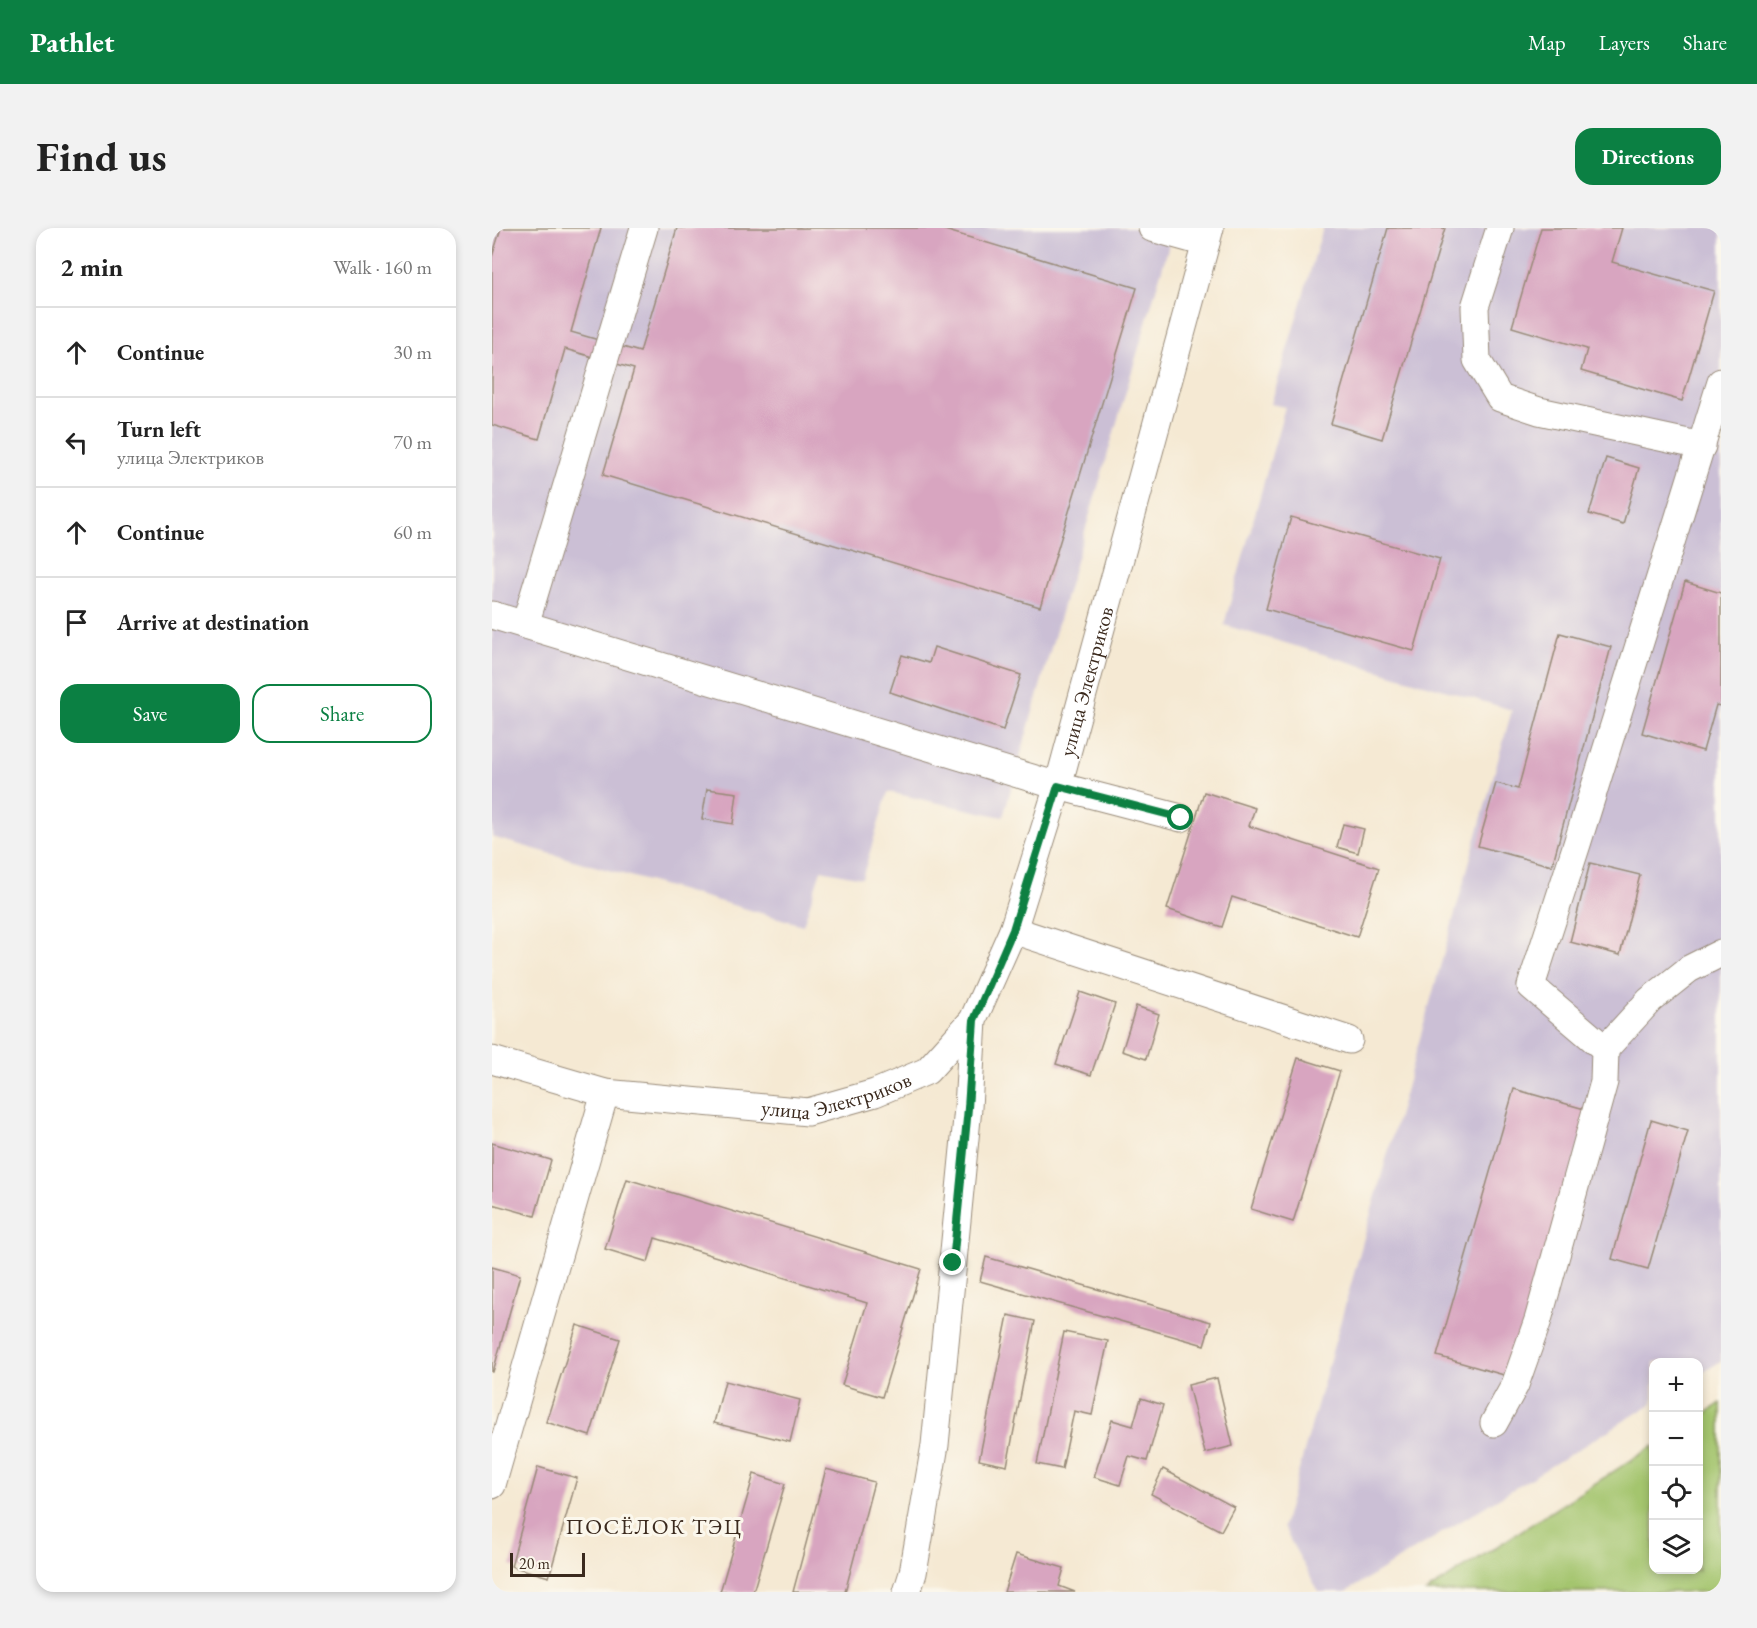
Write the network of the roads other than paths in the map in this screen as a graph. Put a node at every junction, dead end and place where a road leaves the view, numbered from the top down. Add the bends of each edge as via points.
1 (644, 228) edge
2 (1152, 228) edge
3 (1500, 228) edge
4 (1208, 236) edge
5 (1721, 382) edge
6 (1702, 446) junction
7 (492, 615) edge
8 (525, 625) junction
9 (1058, 786) junction
10 (1181, 818) dead end
11 (1013, 930) junction
12 (1721, 953) edge
13 (974, 1020) junction
14 (1349, 1040) dead end
15 (1605, 1048) junction
16 (492, 1060) edge
17 (605, 1093) junction
18 (1494, 1423) dead end
19 (492, 1485) edge
20 (907, 1592) edge

1 - 8 street
2 - 4 street
3 - 6 street via 1475,307 1477,360 1500,398 1539,411
4 - 9 street, улица Электриков
5 - 6 street
6 - 15 street via 1531,986
7 - 8 street
8 - 9 street
9 - 10 street
9 - 11 street, улица Электриков
11 - 13 street, улица Электриков
11 - 14 street
12 - 15 street via 1689,969 1650,1000
13 - 17 street, улица Электриков via 927,1071 875,1093 808,1112
13 - 20 street via 935,1445
15 - 18 street via 1604,1082 1538,1320 1515,1385
16 - 17 street, улица Электриков
17 - 19 street

